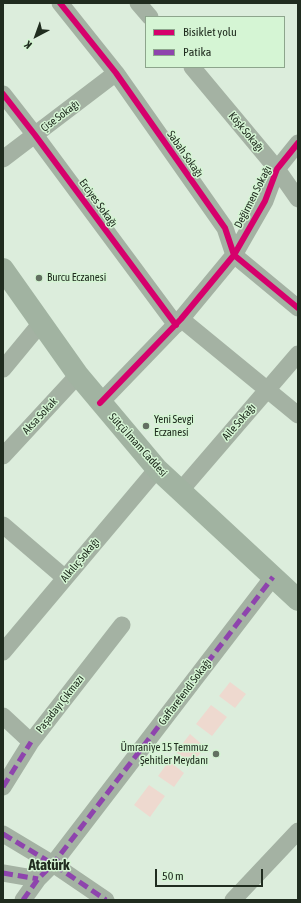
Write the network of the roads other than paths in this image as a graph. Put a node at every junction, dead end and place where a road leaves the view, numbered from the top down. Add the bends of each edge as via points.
1 (60, 3) edge
2 (138, 3) edge
3 (149, 16) edge
4 (193, 68) edge
5 (116, 73) junction
6 (3, 94) edge
7 (36, 135) junction
8 (298, 143) edge
9 (3, 159) edge
10 (277, 169) junction
11 (298, 199) edge
12 (234, 255) junction
13 (3, 269) edge
14 (298, 308) edge
15 (179, 322) junction
16 (41, 323) junction
17 (298, 354) edge
18 (3, 369) edge
19 (78, 375) junction
20 (267, 390) junction
21 (100, 403) junction
22 (298, 415) edge
23 (3, 456) edge
24 (157, 469) junction
25 (181, 490) junction
26 (3, 525) edge
27 (273, 577) junction
28 (65, 578) junction
29 (298, 600) edge
30 (122, 625) dead end
31 (3, 652) edge
32 (3, 716) edge
33 (31, 742) junction
34 (3, 787) edge
35 (298, 831) edge
36 (3, 834) edge
37 (53, 864) junction
38 (3, 873) edge
39 (38, 879) junction
40 (23, 900) edge
41 (106, 900) edge
42 (233, 900) edge

1 - 5 street, Sabah Sokağı
2 - 3 street
4 - 10 street, Köşk Sokağı
5 - 7 street, Çise Sokağı
5 - 12 street, Sabah Sokağı via 225,228
6 - 7 street, Erciyes Sokağı
7 - 9 street, Çise Sokağı
7 - 15 street, Erciyes Sokağı
8 - 10 street, Değirmen Sokağı
10 - 11 street, Köşk Sokağı
10 - 12 street, Değirmen Sokağı via 265,201
12 - 14 street
12 - 15 street, Değirmen Sokağı
13 - 16 main road, Sütçü İmam Caddesi
15 - 20 street, Erciyes Sokağı
15 - 21 street, Değirmen Sokağı
16 - 18 street
16 - 19 main road, Sütçü İmam Caddesi
17 - 20 street, Aile Sokağı
19 - 21 main road, Sütçü İmam Caddesi
19 - 23 street, Aksa Sokak
20 - 22 street, Erciyes Sokağı
20 - 25 street, Aile Sokağı
21 - 24 main road, Sütçü İmam Caddesi
24 - 25 main road, Sütçü İmam Caddesi
24 - 28 street, Alkılıç Sokağı
25 - 27 main road, Sütçü İmam Caddesi
26 - 28 street
27 - 29 main road, Sütçü İmam Caddesi
27 - 37 street, Gaffarefendi Sokağı
28 - 31 street, Alkılıç Sokağı
30 - 33 street, Paşadayı Çıkmazı
32 - 33 street
33 - 34 street, Paşadayı Çıkmazı
35 - 42 street
36 - 37 street
37 - 39 street, Gaffarefendi Sokağı
37 - 41 street
38 - 39 street
39 - 40 street, Gaffarefendi Sokağı

